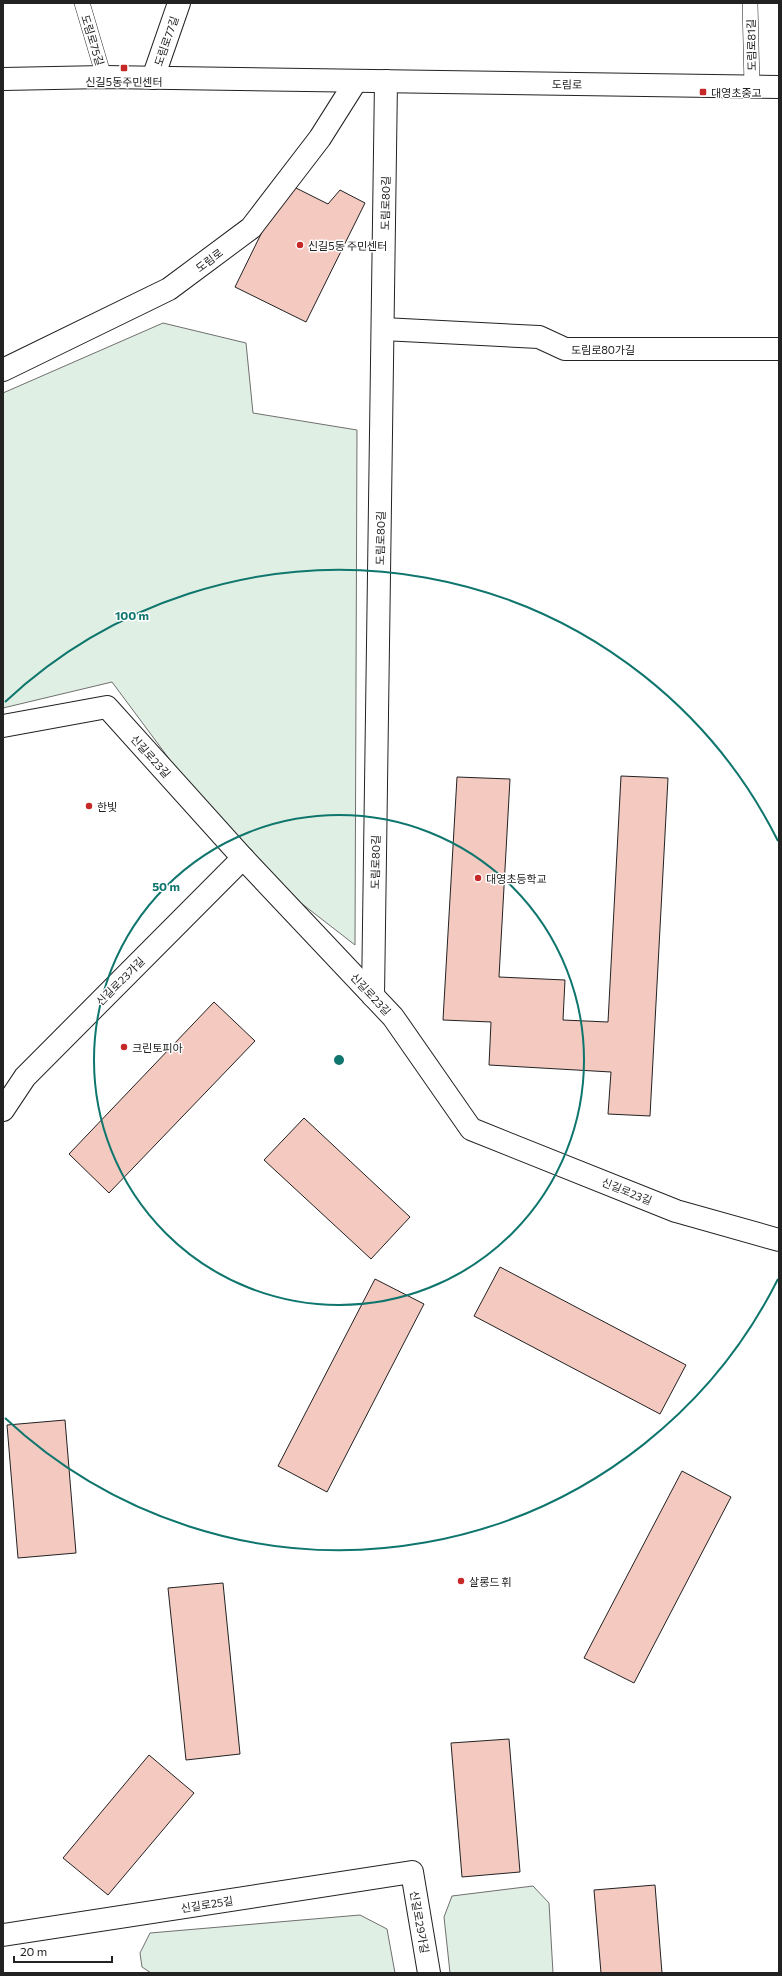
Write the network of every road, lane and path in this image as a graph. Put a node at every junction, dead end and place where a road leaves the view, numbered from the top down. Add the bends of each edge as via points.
1 (82, 3) edge
2 (179, 3) edge
3 (750, 3) edge
4 (104, 77) junction
5 (3, 78) edge
6 (153, 78) junction
7 (356, 81) junction
8 (386, 81) junction
9 (752, 86) junction
10 (779, 87) edge
11 (383, 329) junction
12 (779, 349) edge
13 (3, 370) edge
14 (3, 726) edge
15 (243, 858) junction
16 (374, 996) junction
17 (3, 1110) edge
18 (779, 1240) edge
19 (412, 1872) joint
20 (3, 1935) edge
21 (429, 1973) edge

1 - 4 lane, 도림로75길
2 - 6 street, 도림로77길
3 - 9 lane, 도림로81길
4 - 5 street, 도림로
4 - 6 street, 도림로
6 - 7 street, 도림로
7 - 8 street, 도림로
7 - 13 street, 도림로 via 320,138 251,228 169,289
8 - 9 street, 도림로
8 - 11 street, 도림로80길
9 - 10 street, 도림로
11 - 12 street, 도림로80가길 via 539,337 565,350
11 - 16 street, 도림로80길
14 - 15 street, 신길로23길 via 107,706
15 - 16 street, 신길로23길
15 - 17 street, 신길로23가길 via 25,1076
16 - 18 street, 신길로23길 via 393,1017 471,1129 676,1211
19 - 20 street, 신길로25길
19 - 21 street, 신길로29가길

